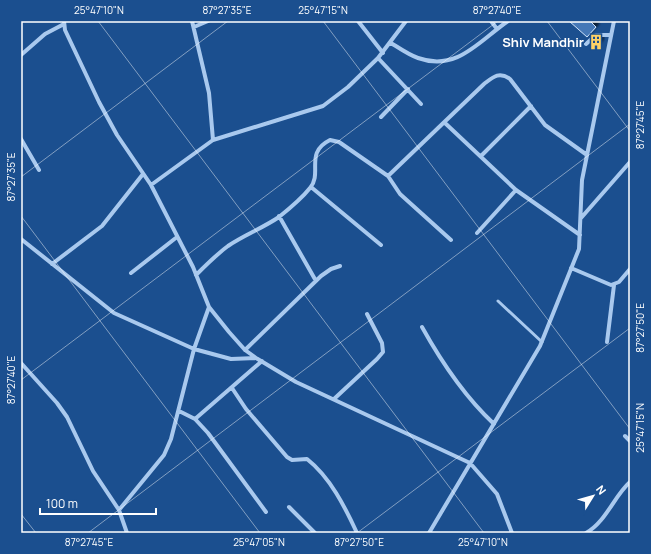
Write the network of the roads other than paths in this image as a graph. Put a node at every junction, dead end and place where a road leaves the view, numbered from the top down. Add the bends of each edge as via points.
1 (192, 21) edge
2 (208, 21) edge
3 (358, 21) edge
4 (406, 21) edge
5 (491, 21) edge
6 (508, 21) edge
7 (614, 21) edge
8 (64, 23) edge
9 (194, 27) junction
10 (497, 29) junction
11 (610, 35) junction
12 (391, 43) junction
13 (586, 44) dead end
14 (383, 53) junction
15 (21, 55) edge
16 (378, 58) junction
17 (408, 89) junction
18 (421, 104) dead end
19 (531, 106) junction
20 (381, 117) dead end
21 (445, 123) junction
22 (21, 138) edge
23 (213, 140) junction
24 (587, 155) junction
25 (481, 156) junction
26 (630, 162) edge
27 (39, 170) dead end
28 (144, 174) junction
29 (388, 176) junction
30 (151, 184) junction
31 (311, 187) junction
32 (516, 190) junction
33 (279, 216) junction
34 (580, 218) junction
35 (477, 232) dead end
36 (580, 235) junction
37 (177, 237) junction
38 (21, 239) edge
39 (451, 240) dead end
40 (381, 246) dead end
41 (52, 264) junction
42 (340, 266) dead end
43 (571, 268) junction
44 (630, 269) edge
45 (131, 273) dead end
46 (196, 275) junction
47 (316, 281) junction
48 (614, 285) junction
49 (498, 302) dead end
50 (209, 307) junction
51 (367, 314) dead end
52 (422, 327) dead end
53 (542, 342) junction
54 (607, 342) dead end
55 (194, 349) junction
56 (245, 350) junction
57 (256, 358) junction
58 (262, 362) junction
59 (21, 363) edge
60 (232, 388) junction
61 (334, 399) junction
62 (179, 411) junction
63 (195, 419) junction
64 (494, 424) junction
65 (625, 436) dead end
66 (630, 441) edge
67 (471, 464) junction
68 (630, 482) edge
69 (289, 507) dead end
70 (119, 510) junction
71 (266, 512) dead end
72 (127, 533) edge
73 (315, 533) edge
74 (357, 533) edge
75 (429, 533) edge
76 (512, 533) edge
77 (586, 533) edge

1 - 9 street
2 - 9 street
3 - 14 street
4 - 12 street
5 - 10 street
6 - 10 street
7 - 11 street
8 - 15 street via 45,34
8 - 28 street via 117,136
9 - 23 street via 209,93
10 - 12 street via 463,56 446,62 418,58
11 - 13 street via 596,35
11 - 24 street
12 - 14 street
14 - 16 street
16 - 17 street
16 - 23 street via 348,87 323,106
17 - 18 street
17 - 20 street
19 - 21 street via 510,79 499,74 484,84
19 - 24 street via 545,125
19 - 25 street
21 - 25 street
21 - 29 street
22 - 27 street
23 - 30 street
24 - 34 street via 582,180
25 - 32 street
26 - 34 street
28 - 30 street
28 - 41 street via 102,226
29 - 31 street via 339,142 330,140 322,144 314,159 315,179
29 - 39 street via 400,194
30 - 37 street
31 - 33 street
31 - 40 street
32 - 35 street
32 - 36 street
33 - 46 street via 228,246
33 - 47 street
34 - 36 street
36 - 43 street via 579,249
37 - 45 street
37 - 46 street
38 - 41 street
41 - 55 street via 114,313
42 - 47 street via 331,269
43 - 48 street
43 - 53 street
44 - 48 street
46 - 50 street
47 - 56 street
48 - 54 street
49 - 53 lane
50 - 55 street
50 - 56 street
51 - 61 street via 382,343 383,352
52 - 64 street via 439,359 475,406
53 - 64 street
55 - 57 street via 231,359
55 - 62 street
56 - 57 street
57 - 58 street
58 - 60 street
58 - 61 street via 296,382
59 - 70 street via 67,417 93,471
60 - 63 street
60 - 74 street via 246,409 287,457 292,460 307,459 316,466 344,505
61 - 67 street
62 - 63 street
62 - 70 street via 164,455
63 - 71 street
64 - 67 street
65 - 66 street
67 - 75 street
67 - 76 street via 497,494
68 - 77 street via 604,516
69 - 73 street
70 - 72 street

